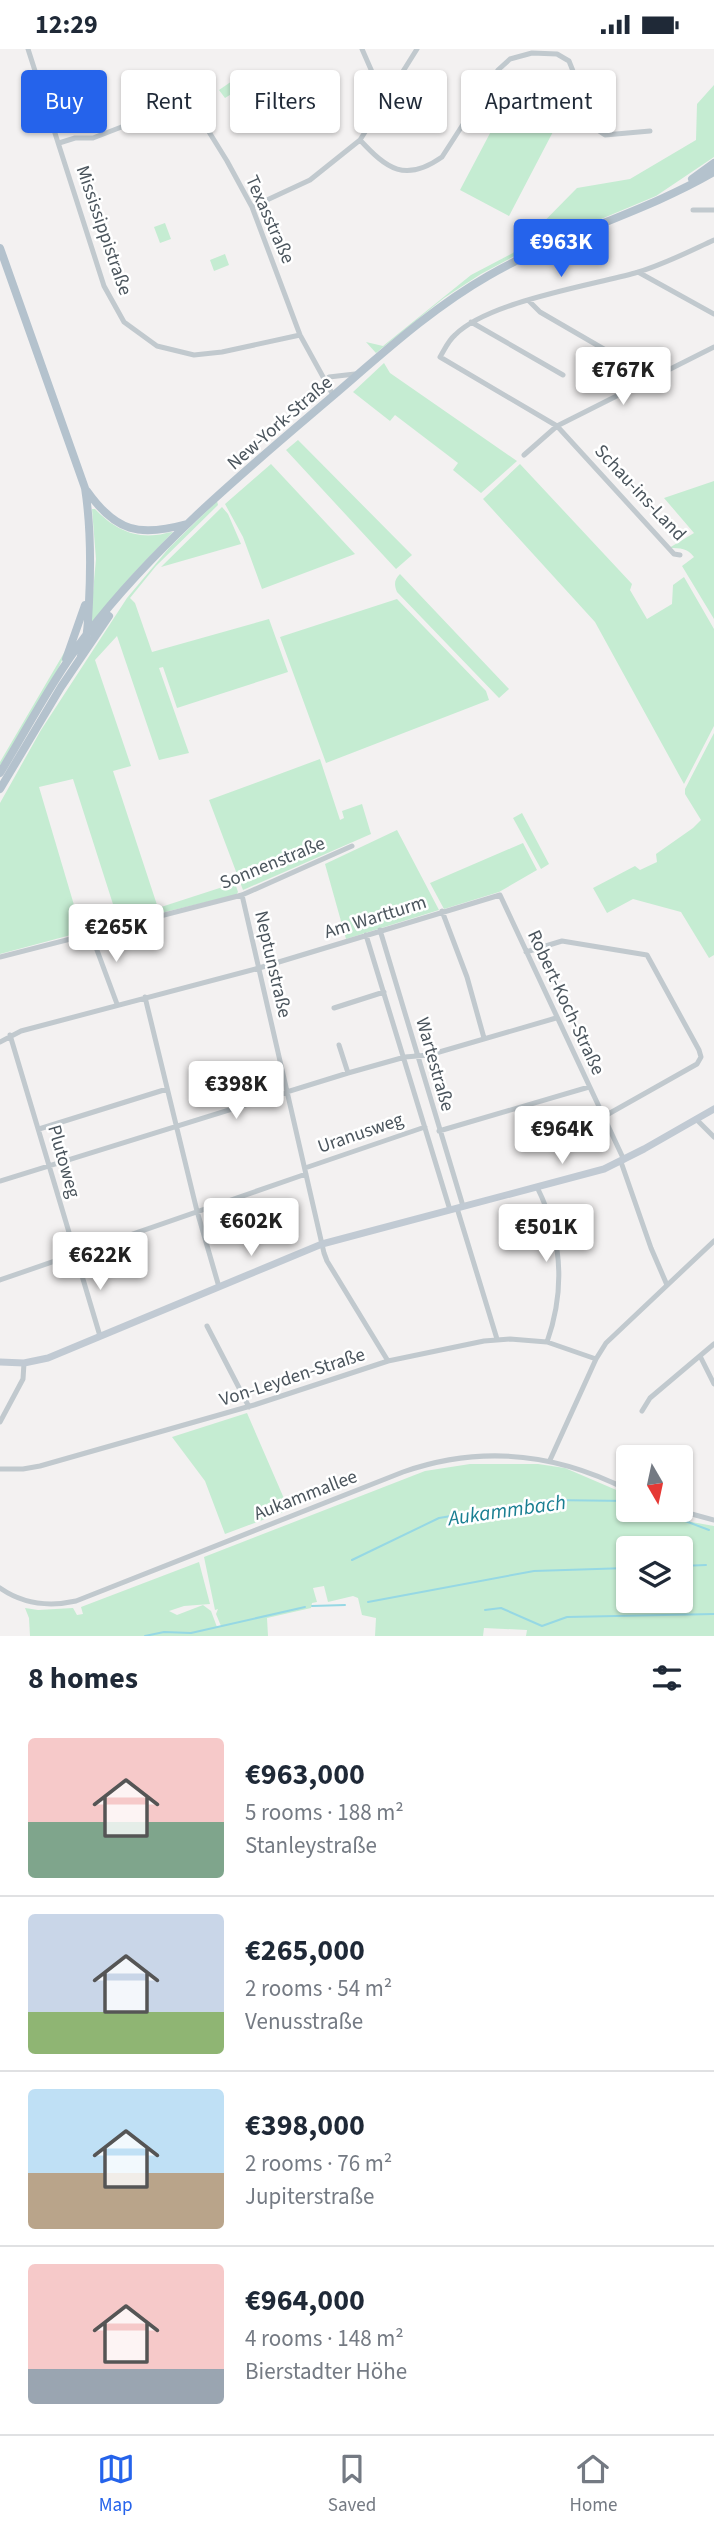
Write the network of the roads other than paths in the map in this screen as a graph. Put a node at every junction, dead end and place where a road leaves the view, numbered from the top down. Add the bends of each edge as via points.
1 (28, 49) edge
2 (362, 49) edge
3 (418, 49) edge
4 (371, 70) edge
5 (405, 70) edge
6 (650, 131) dead end
7 (364, 133) edge
8 (360, 140) junction
9 (59, 143) junction
10 (714, 163) edge
11 (714, 172) edge
12 (666, 197) junction
13 (252, 207) junction
14 (693, 210) dead end
15 (714, 210) edge
16 (714, 240) edge
17 (0, 248) edge
18 (638, 272) junction
19 (529, 301) junction
20 (714, 314) edge
21 (471, 322) junction
22 (300, 335) junction
23 (714, 347) edge
24 (320, 371) junction
25 (361, 372) junction
26 (563, 375) dead end
27 (329, 377) junction
28 (647, 380) junction
29 (334, 395) junction
30 (557, 426) junction
31 (524, 455) dead end
32 (85, 488) junction
33 (188, 524) junction
34 (680, 555) dead end
35 (137, 576) junction
36 (90, 585) junction
37 (87, 634) junction
38 (81, 656) junction
39 (55, 681) junction
40 (0, 773) edge
41 (0, 789) edge
42 (352, 846) dead end
43 (242, 895) junction
44 (500, 895) joint
45 (442, 911) junction
46 (380, 930) junction
47 (91, 934) junction
48 (366, 935) junction
49 (526, 952) junction
50 (0, 957) edge
51 (259, 968) junction
52 (384, 992) junction
53 (145, 997) junction
54 (117, 1004) junction
55 (334, 1008) dead end
56 (556, 1018) junction
57 (10, 1035) junction
58 (484, 1038) junction
59 (0, 1042) edge
60 (339, 1045) dead end
61 (405, 1057) junction
62 (418, 1057) junction
63 (348, 1073) junction
64 (589, 1087) junction
65 (167, 1089) junction
66 (287, 1092) junction
67 (714, 1109) edge
68 (603, 1117) junction
69 (696, 1119) junction
70 (177, 1125) junction
71 (425, 1127) junction
72 (39, 1129) junction
73 (439, 1131) junction
74 (714, 1137) edge
75 (622, 1161) junction
76 (50, 1165) junction
77 (306, 1171) junction
78 (0, 1181) edge
79 (537, 1187) junction
80 (457, 1208) junction
81 (197, 1211) junction
82 (714, 1241) edge
83 (322, 1244) junction
84 (75, 1255) junction
85 (0, 1280) edge
86 (667, 1285) junction
87 (219, 1287) junction
88 (207, 1326) dead end
89 (100, 1336) junction
90 (497, 1339) junction
91 (547, 1342) junction
92 (714, 1343) edge
93 (700, 1356) junction
94 (596, 1359) junction
95 (388, 1361) junction
96 (0, 1362) edge
97 (23, 1363) junction
98 (714, 1384) edge
99 (249, 1407) junction
100 (642, 1411) dead end
101 (0, 1422) edge
102 (550, 1460) junction
103 (0, 1469) edge
104 (616, 1484) edge
105 (693, 1514) edge
106 (714, 1520) edge
107 (0, 1588) edge

1 - 9 street, Mississippistraße
2 - 4 street
3 - 5 street
6 - 8 street via 605,135 596,129 569,61 556,54 532,53 510,59 498,70 442,157 430,166 414,171 392,169
7 - 8 street
8 - 13 street via 310,180
9 - 13 street, Texasstraße via 93,138 187,103 200,117
9 - 22 street, Mississippistraße via 104,286 124,322 157,346 194,355
10 - 12 main road, New-York-Straße
11 - 12 main road, New-York-Straße
12 - 25 main road, New-York-Straße via 491,274 436,310
13 - 22 street, Texasstraße
14 - 15 street
16 - 18 street
17 - 32 main road
18 - 19 street
18 - 20 street
19 - 21 street
19 - 28 street via 540,312 640,370
21 - 26 street
21 - 30 street, Schau-ins-Land via 453,336 440,357
22 - 24 street, Texasstraße
23 - 28 street
24 - 27 street
24 - 29 street
25 - 27 street
25 - 29 main road, New-York-Straße
27 - 29 street
28 - 30 street
29 - 33 main road, New-York-Straße
30 - 31 street
30 - 34 street, Schau-ins-Land via 674,554
32 - 33 main road via 100,509 124,526 153,531
32 - 36 main road via 91,530
33 - 35 main road, New-York-Straße
35 - 37 main road, New-York-Straße
35 - 38 main road
36 - 37 main road
36 - 39 main road via 74,640
37 - 38 main road
37 - 39 main road, New-York-Straße
38 - 41 main road
39 - 40 main road, New-York-Straße
42 - 43 street, Sonnenstraße
43 - 47 street, Sonnenstraße
43 - 51 street, Neptunstraße
44 - 45 street, Am Wartturm
44 - 49 street, Robert-Koch-Straße
45 - 46 street, Am Wartturm
45 - 58 street
46 - 48 street, Am Wartturm
46 - 62 street, Wartestraße
47 - 50 street, Sonnenstraße
47 - 54 street
48 - 51 street, Am Wartturm
48 - 52 street, Wartestraße
49 - 56 street, Robert-Koch-Straße
49 - 68 street via 562,941 647,955 699,1050 697,1064
51 - 53 street, Am Wartturm
51 - 66 street, Neptunstraße
52 - 55 street
52 - 61 street, Wartestraße
53 - 54 street, Am Wartturm
53 - 65 street
54 - 57 street, Am Wartturm
56 - 58 street
56 - 64 street, Robert-Koch-Straße
57 - 59 street, Am Wartturm
57 - 72 street, Plutoweg
58 - 62 street
60 - 63 street
61 - 62 street
61 - 63 street
61 - 71 street, Wartestraße
62 - 73 street, Wartestraße
63 - 66 street
64 - 68 street, Robert-Koch-Straße
64 - 73 street
65 - 70 street
65 - 72 street
66 - 70 street
66 - 77 street, Neptunstraße
67 - 69 main road
68 - 75 street, Robert-Koch-Straße
69 - 74 street
69 - 75 main road
70 - 76 street
70 - 81 street
71 - 77 street, Uranusweg
71 - 80 street, Wartestraße
72 - 76 street, Plutoweg
73 - 80 street, Wartestraße
75 - 79 main road
75 - 86 street, Robert-Koch-Straße
76 - 78 street
76 - 84 street, Plutoweg
77 - 81 street, Uranusweg
77 - 83 street, Neptunstraße
79 - 80 main road
79 - 91 street via 551,1217 560,1265 559,1297
80 - 83 main road
80 - 90 street
81 - 84 street, Uranusweg
81 - 87 street
82 - 86 street
83 - 87 main road
83 - 95 street, Neptunstraße via 327,1261
84 - 85 street, Uranusweg
84 - 89 street, Plutoweg
86 - 94 street via 611,1337
87 - 89 main road
88 - 99 street
89 - 97 main road via 48,1358
90 - 91 street, Von-Leyden-Straße
90 - 95 street, Von-Leyden-Straße
91 - 94 street, Von-Leyden-Straße
92 - 93 street
93 - 98 street
93 - 100 street via 650,1398
94 - 102 street
95 - 99 street, Von-Leyden-Straße
96 - 97 main road
97 - 101 street via 23,1379
99 - 103 street, Von-Leyden-Straße via 40,1466
102 - 104 street, Aukammallee
102 - 107 street, Aukammallee via 487,1455 425,1465 76,1601 32,1603
105 - 106 street

